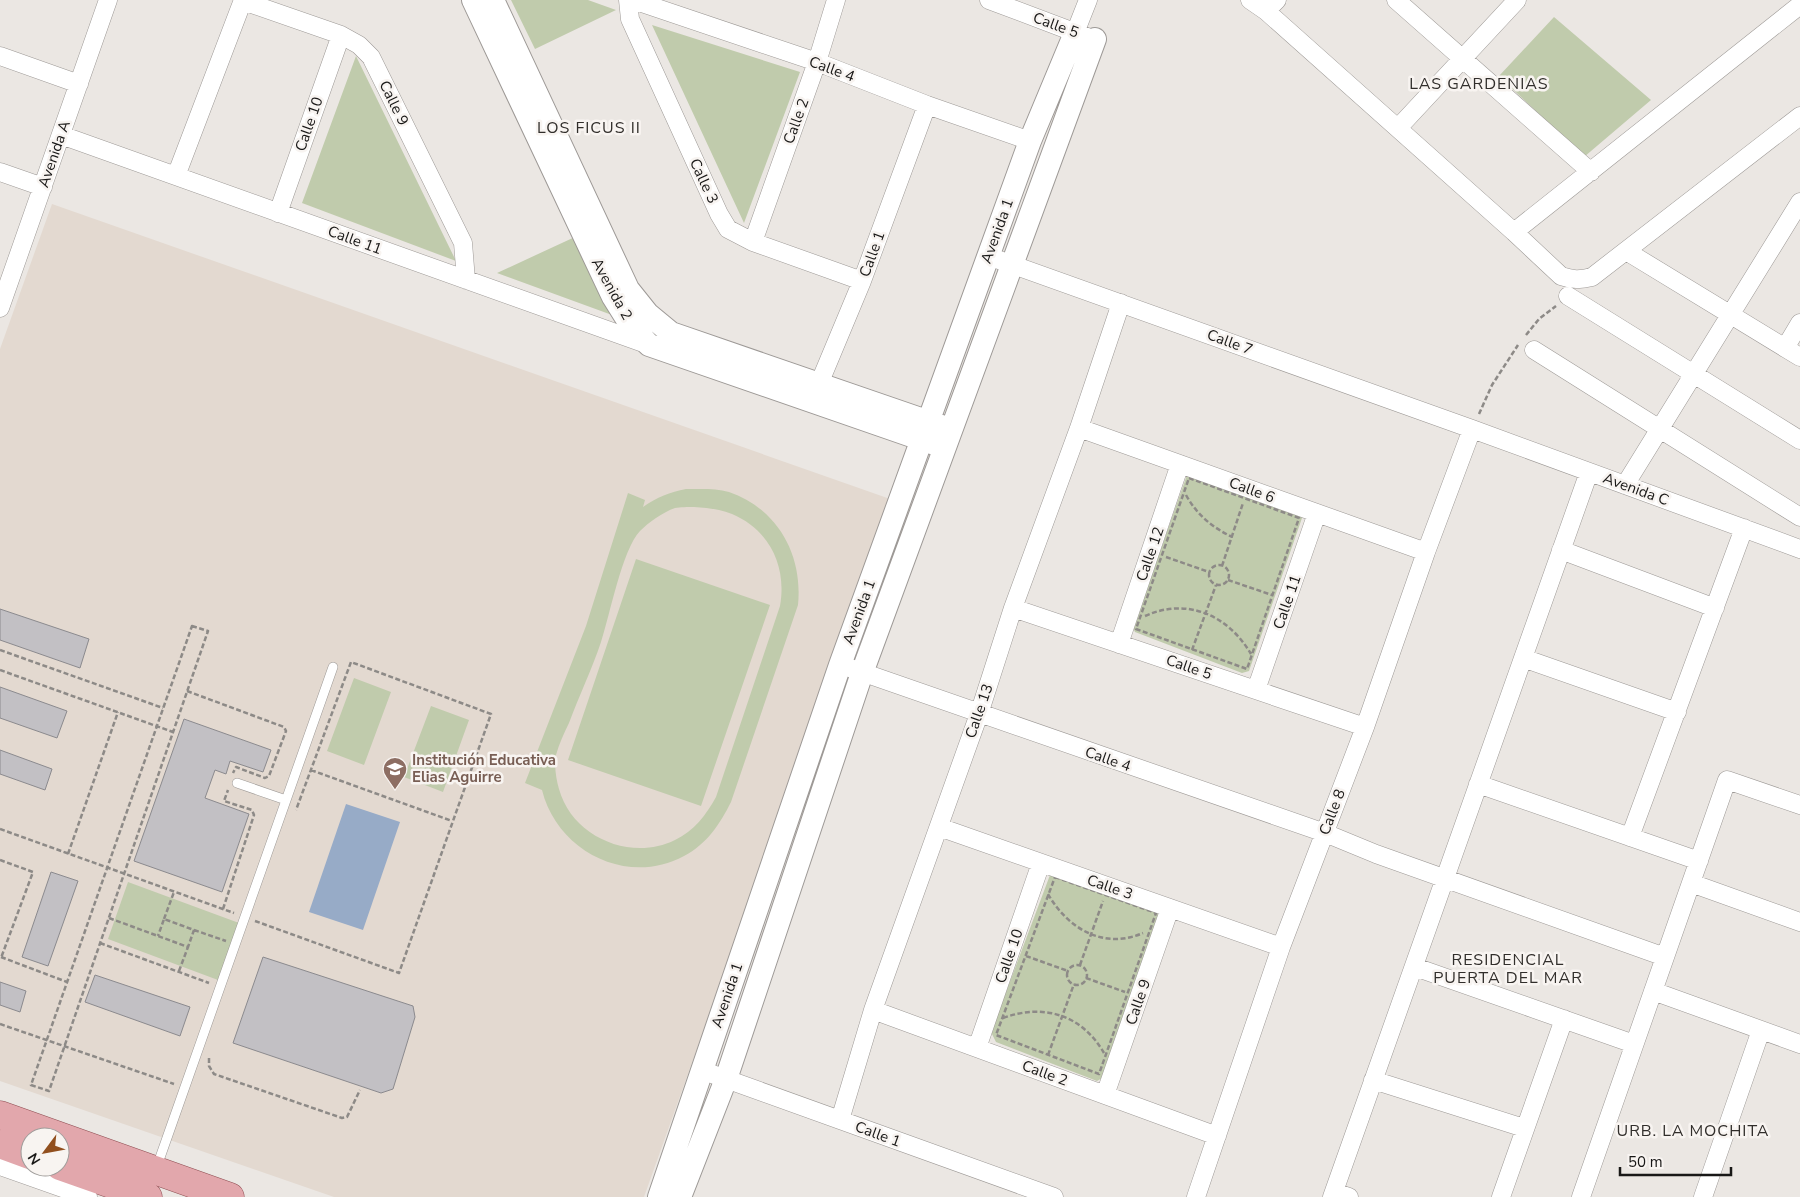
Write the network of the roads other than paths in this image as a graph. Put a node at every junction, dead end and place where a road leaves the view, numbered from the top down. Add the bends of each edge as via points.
1 (108, 0) edge
2 (243, 0) edge
3 (473, 0) edge
4 (493, 0) edge
5 (628, 0) edge
6 (633, 0) edge
7 (836, 0) edge
8 (989, 0) edge
9 (1088, 0) edge
10 (1250, 0) edge
11 (1396, 0) edge
12 (1517, 0) edge
13 (1271, 5) edge
14 (1800, 5) edge
15 (341, 35) junction
16 (1085, 36) junction
17 (0, 56) edge
18 (1462, 58) junction
19 (817, 62) junction
20 (79, 84) junction
21 (927, 105) junction
22 (1800, 116) edge
23 (1398, 128) junction
24 (61, 136) junction
25 (1030, 141) junction
26 (0, 172) edge
27 (1591, 172) junction
28 (176, 176) junction
29 (43, 187) junction
30 (1800, 202) edge
31 (278, 213) junction
32 (1514, 232) junction
33 (753, 242) junction
34 (1626, 251) junction
35 (988, 256) junction
36 (1011, 265) junction
37 (466, 280) junction
38 (862, 281) junction
39 (4, 285) edge
40 (1568, 296) dead end
41 (1121, 303) junction
42 (0, 308) edge
43 (1731, 315) junction
44 (1800, 323) edge
45 (649, 345) junction
46 (1785, 348) junction
47 (1534, 350) dead end
48 (1800, 357) edge
49 (1694, 374) junction
50 (816, 392) junction
51 (1079, 428) junction
52 (1472, 429) junction
53 (1660, 429) junction
54 (925, 430) junction
55 (948, 439) junction
56 (1800, 440) edge
57 (1180, 464) junction
58 (1589, 472) junction
59 (1625, 485) junction
60 (1317, 514) junction
61 (1800, 517) edge
62 (1744, 528) junction
63 (1792, 546) edge
64 (1561, 550) junction
65 (1426, 552) junction
66 (1013, 608) junction
67 (1715, 608) junction
68 (1119, 644) junction
69 (1523, 658) junction
70 (840, 665) junction
71 (333, 667) dead end
72 (862, 673) junction
73 (1256, 690) junction
74 (1677, 712) junction
75 (979, 714) junction
76 (1365, 727) junction
77 (238, 783) dead end
78 (1478, 784) junction
79 (286, 800) junction
80 (1800, 805) edge
81 (939, 827) junction
82 (1325, 833) junction
83 (1630, 837) junction
84 (1699, 860) junction
85 (1041, 863) junction
86 (1445, 878) junction
87 (1691, 883) junction
88 (1170, 908) junction
89 (1800, 922) edge
90 (1281, 947) junction
91 (1665, 956) junction
92 (1415, 966) junction
93 (1653, 991) junction
94 (872, 1010) junction
95 (1564, 1019) junction
96 (1761, 1030) junction
97 (1634, 1044) junction
98 (1800, 1044) edge
99 (977, 1048) junction
100 (701, 1070) junction
101 (726, 1079) junction
102 (1373, 1080) junction
103 (1105, 1095) junction
104 (0, 1115) edge
105 (840, 1120) junction
106 (1524, 1128) junction
107 (1217, 1136) junction
108 (0, 1144) edge
109 (20, 1151) edge
110 (0, 1166) edge
111 (70, 1170) edge
112 (156, 1170) junction
113 (1338, 1195) edge
114 (88, 1197) edge
115 (148, 1197) edge
116 (230, 1197) edge
117 (659, 1197) edge
118 (680, 1197) edge
119 (1054, 1197) edge
120 (1196, 1197) edge
121 (1501, 1197) edge
122 (1581, 1197) edge
123 (1703, 1197) edge

1 - 20 street, Avenida A
2 - 15 street, Calle 9
2 - 28 street
3 - 45 street, Avenida 2 via 613,297
4 - 50 street, Avenida 2 via 628,289 648,314 671,333
5 - 33 street, Calle 3 via 630,19 719,214 728,229
6 - 19 street, Calle 4
7 - 19 street, Calle 2
8 - 16 street, Calle 5
9 - 16 street
10 - 13 street
11 - 18 street
12 - 18 street
13 - 23 street
14 - 27 street
15 - 31 street, Calle 10
15 - 37 street, Calle 9 via 359,45 370,57 463,243
16 - 25 street, Avenida 1
16 - 36 street, Avenida 1
17 - 20 street
18 - 23 street
18 - 27 street
19 - 21 street, Calle 4
19 - 33 street, Calle 2
20 - 24 street, Avenida A
21 - 25 street, Calle 4
21 - 38 street, Calle 1
22 - 34 street
23 - 32 street
24 - 28 street, Calle 11
24 - 29 street, Avenida A
25 - 35 street, Avenida 1
26 - 29 street
27 - 32 street
28 - 31 street, Calle 11
29 - 39 street, Avenida A
30 - 43 street
31 - 37 street, Calle 11
32 - 34 street via 1561,276 1570,280 1592,277
33 - 38 street, Calle 3
34 - 43 street
35 - 36 street, Calle 7
35 - 54 street, Avenida 1
36 - 41 street, Calle 7
36 - 55 street, Avenida 1
37 - 45 street, Calle 11
38 - 50 street, Calle 1
39 - 42 street, Avenida A
40 - 49 street
41 - 51 street, Calle 13
41 - 52 street, Calle 7
43 - 46 street
43 - 49 street
44 - 46 street
45 - 50 street, Avenida 2
46 - 48 street
47 - 53 street
49 - 53 street
49 - 56 street
50 - 54 street, Avenida 2
51 - 57 street, Calle 6
51 - 66 street, Calle 13
52 - 58 street, Avenida C
52 - 65 street, Calle 8
53 - 59 street
53 - 61 street
54 - 55 street, Avenida 2
54 - 70 street, Avenida 1
55 - 72 street, Avenida 1
57 - 60 street, Calle 6
57 - 68 street, Calle 12
58 - 59 street, Avenida C
58 - 64 street
59 - 62 street, Avenida C
60 - 65 street, Calle 6
60 - 73 street, Calle 11
61 - 63 street
62 - 63 street, Avenida C
62 - 67 street
64 - 67 street
64 - 69 street
65 - 76 street, Calle 8
66 - 68 street, Calle 5
66 - 75 street, Calle 13
67 - 74 street
68 - 73 street, Calle 5
69 - 74 street
69 - 78 street
70 - 72 street, Calle 4
70 - 100 street, Avenida 1
71 - 79 lane
72 - 75 street, Calle 4
72 - 101 street, Avenida 1
73 - 76 street, Calle 5
74 - 83 street
75 - 81 street, Calle 13
75 - 82 street, Calle 4
76 - 82 street, Calle 8
77 - 79 lane
78 - 83 street
78 - 86 street
79 - 112 lane
80 - 84 street via 1727,780
81 - 85 street, Calle 3
81 - 94 street, Calle 13
82 - 86 street, Calle 4
82 - 90 street, Calle 8
83 - 84 street
84 - 87 street
85 - 88 street, Calle 3
85 - 99 street, Calle 10
86 - 91 street, Calle 4
86 - 92 street
87 - 89 street
87 - 91 street
88 - 90 street, Calle 3
88 - 103 street, Calle 9
90 - 107 street, Calle 8
91 - 93 street
92 - 95 street
92 - 102 street
93 - 96 street
93 - 97 street
94 - 99 street, Calle 2
94 - 105 street, Calle 13
95 - 97 street
95 - 106 street
96 - 98 street
96 - 123 street
97 - 122 street
99 - 103 street, Calle 2
100 - 101 street, Calle 1
100 - 117 street, Avenida 1
101 - 105 street, Calle 1
101 - 118 street, Avenida 1
102 - 106 street
102 - 113 street
103 - 107 street, Calle 2
104 - 112 main road
105 - 119 street, Calle 1
106 - 121 street
107 - 120 street, Calle 8
108 - 109 main road
110 - 114 street
111 - 115 main road
112 - 116 main road

